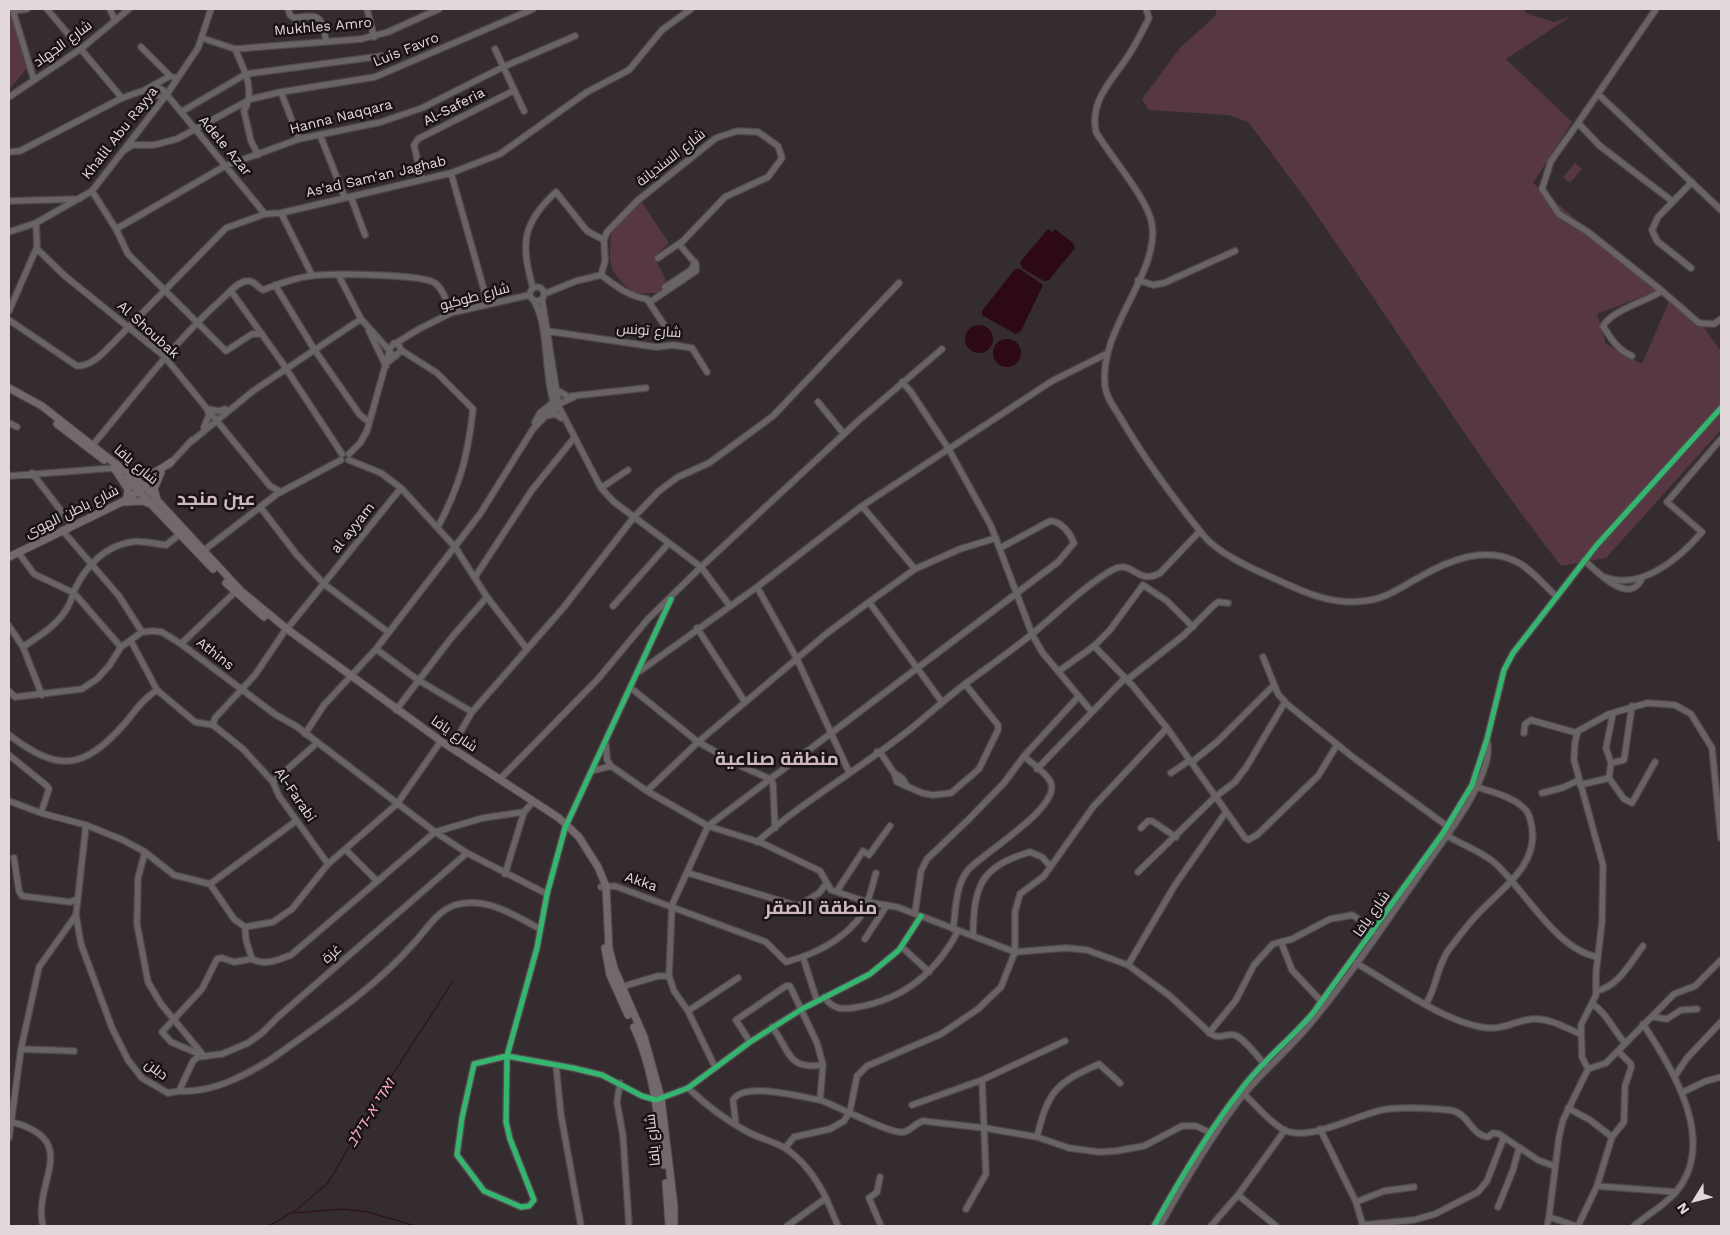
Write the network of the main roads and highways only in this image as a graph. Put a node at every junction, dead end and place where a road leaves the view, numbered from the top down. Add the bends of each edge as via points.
1 (9, 388) edge
2 (9, 392) edge
3 (171, 462) road end
4 (114, 468) junction
5 (161, 472) road end
6 (126, 473) junction
7 (142, 489) junction
8 (125, 500) junction
9 (157, 504) junction
10 (9, 557) edge
11 (286, 631) junction
12 (349, 678) junction
13 (440, 743) junction
14 (566, 826) junction
15 (658, 1099) junction
16 (669, 1226) edge
17 (674, 1226) edge

1 - 6 main road, شارع يافا via 35,402
2 - 4 main road, شارع يافا via 35,406
3 - 6 main road via 147,476
4 - 7 main road, شارع يافا
4 - 8 main road via 128,489
5 - 9 main road via 154,489
6 - 7 main road, شارع يافا
7 - 8 main road, شارع باطن الهوى
7 - 9 main road, شارع يافا
8 - 9 main road
8 - 10 main road, شارع باطن الهوى
9 - 11 main road, شارع يافا via 249,599
9 - 11 main road, شارع يافا via 180,534 235,592
11 - 12 main road, شارع يافا
12 - 13 main road, شارع يافا
12 - 13 main road, شارع يافا
13 - 14 main road, شارع يافا
13 - 14 main road, شارع يافا via 500,779
14 - 15 main road, شارع يافا via 591,854 603,886 609,949 618,988 644,1037
15 - 16 main road, شارع يافا
15 - 17 main road, شارع يافا

